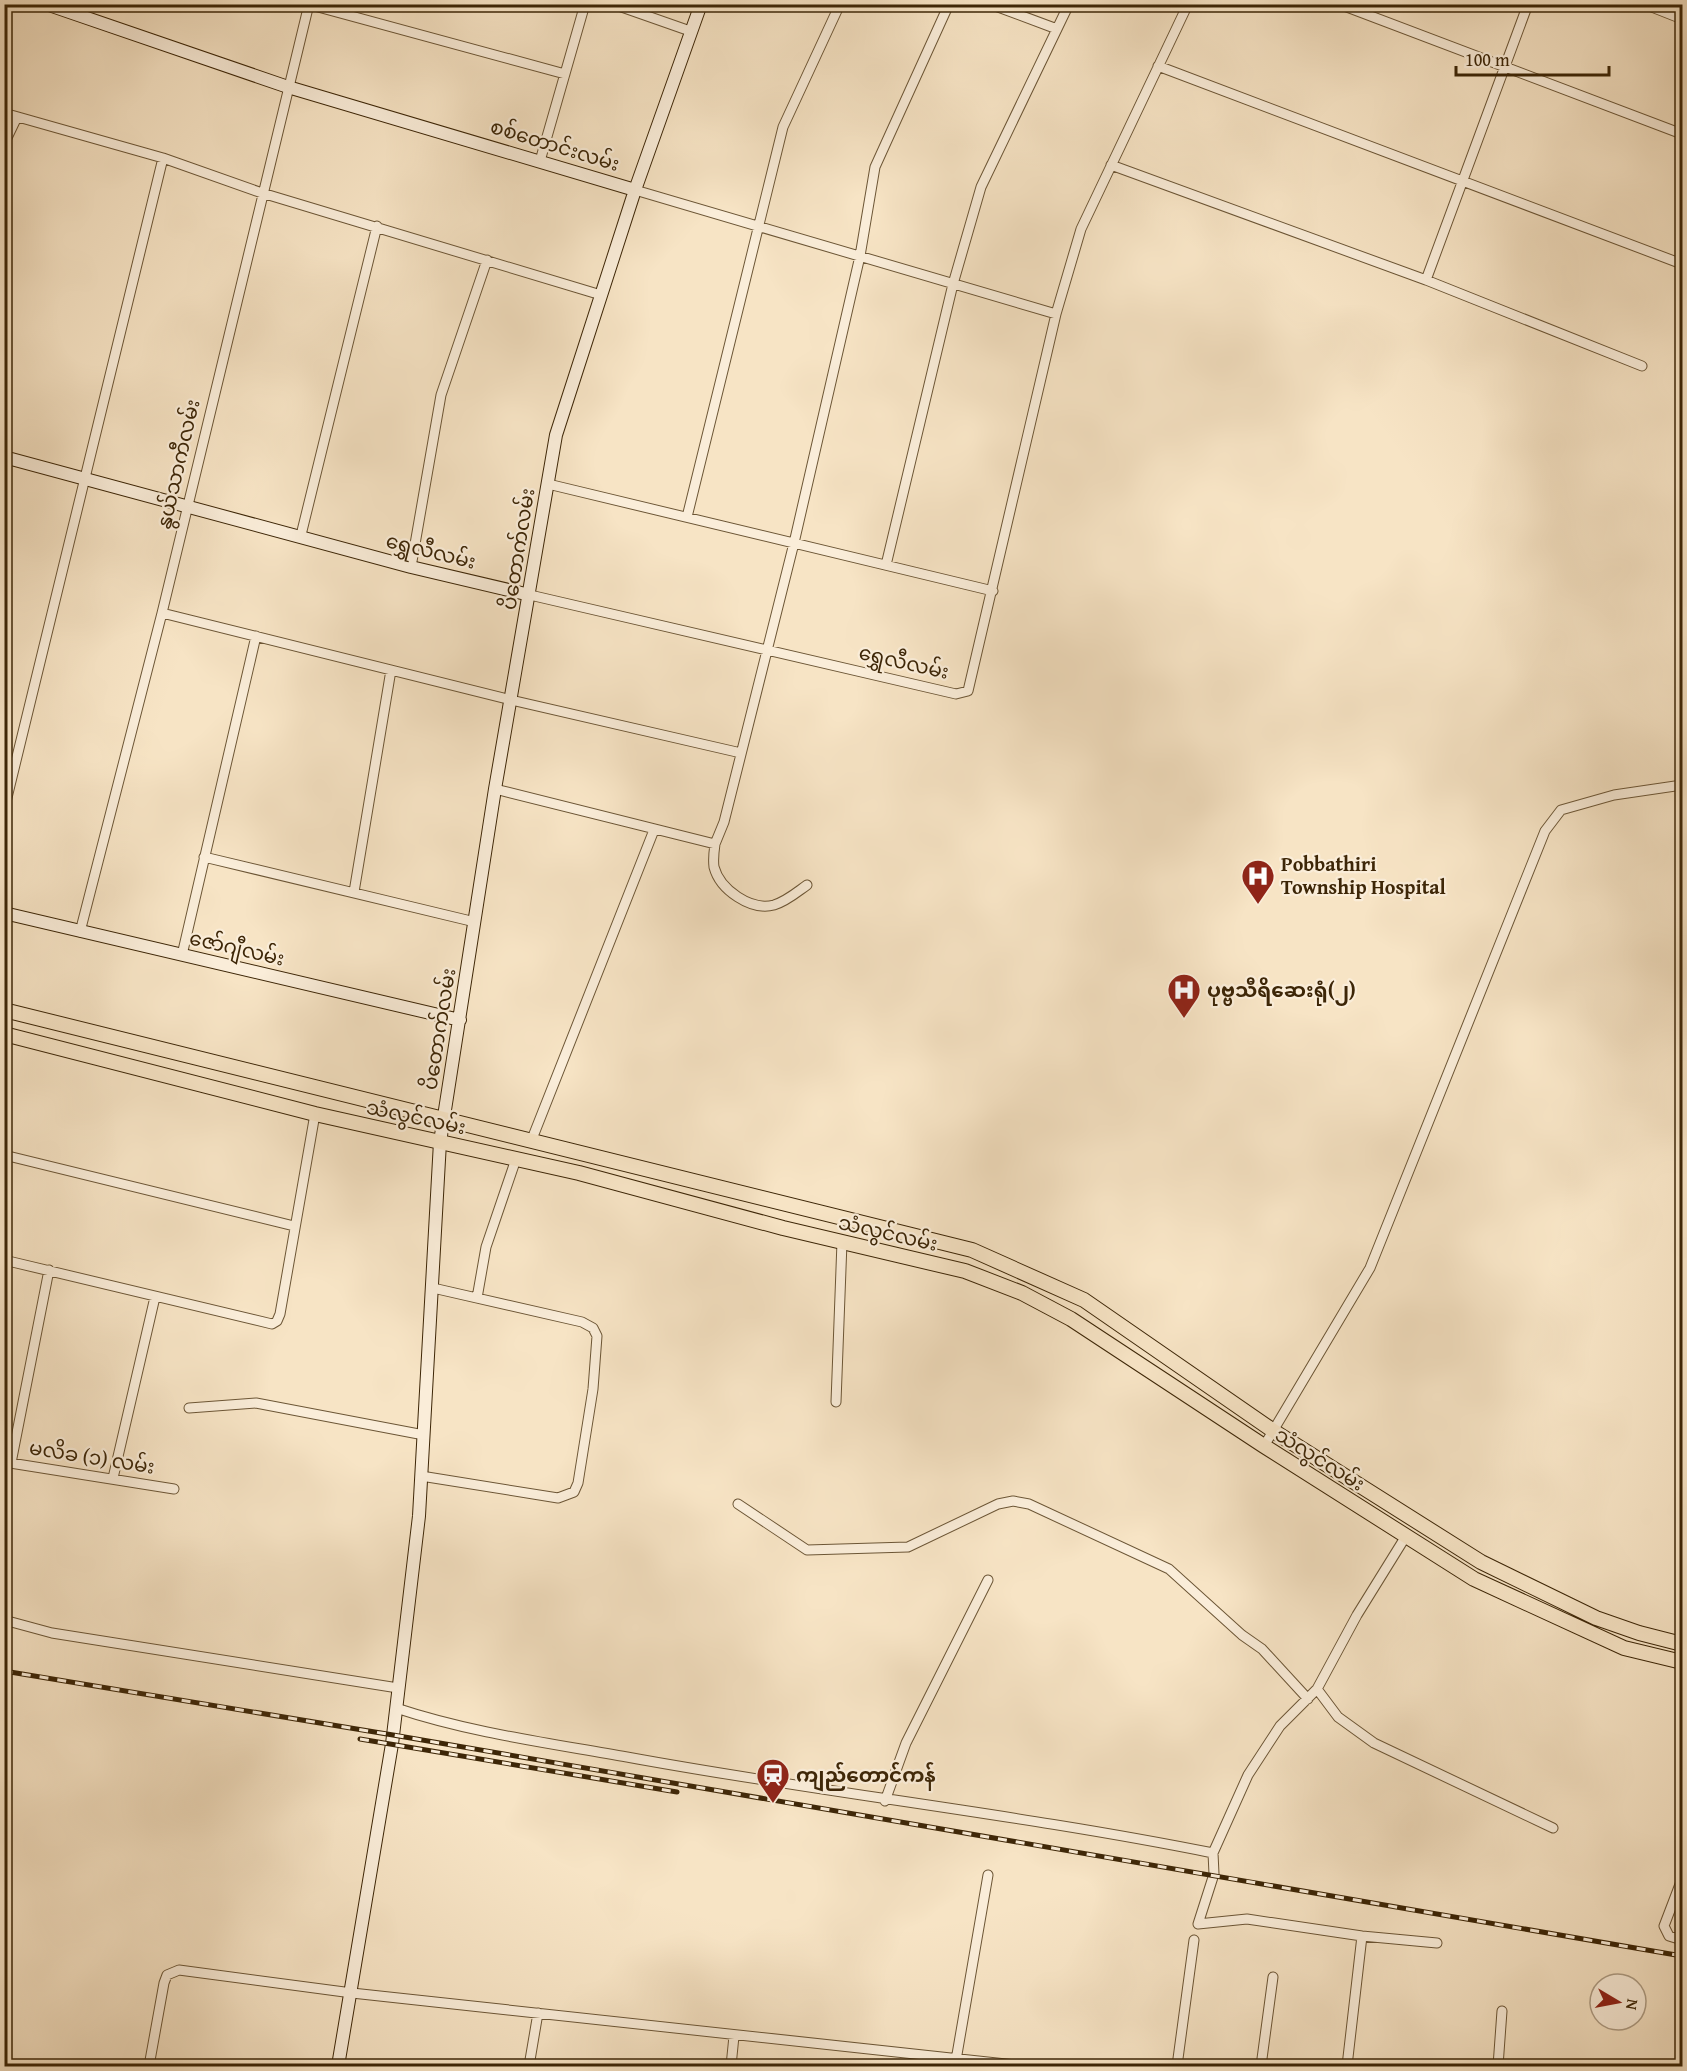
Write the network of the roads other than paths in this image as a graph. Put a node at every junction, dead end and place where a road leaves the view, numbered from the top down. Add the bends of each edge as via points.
1 (46, 4) edge
2 (585, 4) edge
3 (613, 4) edge
4 (701, 4) edge
5 (840, 4) edge
6 (949, 4) edge
7 (990, 4) edge
8 (1069, 4) edge
9 (1188, 4) edge
10 (1339, 4) edge
11 (1528, 4) edge
12 (1644, 4) edge
13 (308, 5) edge
14 (1683, 19) edge
15 (1057, 29) junction
16 (690, 31) junction
17 (1158, 66) junction
18 (1503, 66) junction
19 (565, 74) junction
20 (288, 87) junction
21 (4, 113) edge
22 (17, 117) junction
23 (1683, 134) edge
24 (4, 144) edge
25 (163, 158) junction
26 (540, 161) junction
27 (1112, 165) junction
28 (1461, 182) junction
29 (635, 190) junction
30 (262, 193) junction
31 (377, 226) junction
32 (758, 226) junction
33 (860, 256) junction
34 (487, 260) junction
35 (1683, 264) edge
36 (1426, 280) junction
37 (953, 284) junction
38 (601, 295) junction
39 (1056, 314) junction
40 (1642, 366) dead end
41 (4, 457) edge
42 (86, 478) junction
43 (548, 484) junction
44 (186, 506) junction
45 (687, 517) junction
46 (301, 535) junction
47 (794, 543) junction
48 (886, 565) junction
49 (411, 567) junction
50 (993, 591) junction
51 (530, 595) junction
52 (162, 613) junction
53 (256, 636) junction
54 (769, 651) junction
55 (391, 670) junction
56 (511, 700) junction
57 (741, 753) junction
58 (1683, 785) edge
59 (495, 789) junction
60 (4, 810) edge
61 (654, 830) junction
62 (715, 844) junction
63 (204, 857) junction
64 (807, 885) dead end
65 (354, 892) junction
66 (4, 913) edge
67 (476, 922) junction
68 (80, 932) junction
69 (182, 955) junction
70 (5, 1013) edge
71 (460, 1020) junction
72 (4, 1034) edge
73 (315, 1114) junction
74 (444, 1118) junction
75 (532, 1139) junction
76 (440, 1142) junction
77 (4, 1155) edge
78 (516, 1159) junction
79 (294, 1226) junction
80 (842, 1242) junction
81 (4, 1260) edge
82 (49, 1270) junction
83 (433, 1288) junction
84 (155, 1297) junction
85 (477, 1298) junction
86 (836, 1402) dead end
87 (189, 1408) dead end
88 (1275, 1431) junction
89 (424, 1435) junction
90 (1264, 1446) junction
91 (8, 1463) edge
92 (422, 1476) junction
93 (113, 1478) junction
94 (174, 1489) dead end
95 (738, 1504) dead end
96 (1406, 1536) junction
97 (988, 1580) dead end
98 (1547, 1595) junction
99 (1540, 1611) junction
100 (4, 1620) edge
101 (1683, 1644) edge
102 (1683, 1662) edge
103 (398, 1688) junction
104 (1317, 1689) junction
105 (1308, 1700) junction
106 (396, 1708) junction
107 (885, 1801) junction
108 (1553, 1828) dead end
109 (1213, 1853) junction
110 (988, 1875) dead end
111 (1683, 1880) edge
112 (1362, 1936) junction
113 (1194, 1940) dead end
114 (1683, 1940) edge
115 (1437, 1943) dead end
116 (1272, 1977) dead end
117 (352, 1994) junction
118 (1503, 2011) dead end
119 (538, 2013) junction
120 (734, 2036) junction
121 (955, 2062) edge
122 (149, 2067) edge
123 (338, 2067) edge
124 (529, 2067) edge
125 (731, 2067) edge
126 (1025, 2067) edge
127 (1177, 2067) edge
128 (1261, 2067) edge
129 (1347, 2067) edge
130 (1498, 2067) edge

1 - 20 street, စစ်တောင်းလမ်း
2 - 19 street
3 - 16 street
4 - 16 street, ပိတောက်လမ်း
5 - 32 street via 783,127
6 - 33 street via 875,167
7 - 15 street
8 - 15 street
9 - 17 street
10 - 18 street
11 - 18 street
12 - 14 street
13 - 19 street
13 - 20 street, နွယ်သာကီလမ်း
15 - 37 street via 981,187
16 - 29 street, ပိတောက်လမ်း
17 - 27 street
17 - 28 street
18 - 23 street
18 - 28 street
19 - 26 street
20 - 26 street, စစ်တောင်းလမ်း
20 - 30 street, နွယ်သာကီလမ်း
21 - 22 street
22 - 24 street
22 - 25 street
25 - 30 street
25 - 42 street
26 - 29 street, စစ်တောင်းလမ်း
27 - 36 street
27 - 39 street via 1082,229
28 - 35 street
28 - 36 street
29 - 32 street, စစ်တောင်းလမ်း
29 - 38 street, ပိတောက်လမ်း
30 - 31 street
30 - 44 street, နွယ်သာကီလမ်း
31 - 34 street
31 - 46 street
32 - 33 street, စစ်တောင်းလမ်း
32 - 45 street
33 - 37 street, စစ်တောင်းလမ်း
33 - 47 street
34 - 38 street
34 - 49 street via 441,395
36 - 40 street
37 - 39 street, စစ်တောင်းလမ်း
37 - 48 street
38 - 43 street, ပိတောက်လမ်း via 556,435
39 - 50 street
41 - 42 street, ရွှေလီလမ်း
42 - 44 street, ရွှေလီလမ်း
42 - 60 street
43 - 45 street
43 - 51 street, ပိတောက်လမ်း
44 - 46 street, ရွှေလီလမ်း
44 - 52 street, နွယ်သာကီလမ်း
45 - 47 street
46 - 49 street, ရွှေလီလမ်း
47 - 48 street
47 - 54 street
48 - 50 street
49 - 51 street, ရွှေလီလမ်း
50 - 54 street, ရွှေလီလမ်း via 971,686 964,694
51 - 54 street, ရွှေလီလမ်း
51 - 56 street, ပိတောက်လမ်း
52 - 53 street
52 - 68 street, နွယ်သာကီလမ်း
53 - 55 street
53 - 63 street
54 - 57 street
55 - 56 street
55 - 65 street
56 - 57 street
56 - 59 street, ပိတောက်လမ်း
57 - 62 street
58 - 88 street via 1614,795 1562,810 1545,831 1370,1268
59 - 61 street
59 - 67 street, ပိတောက်လမ်း
61 - 62 street
61 - 75 street
62 - 64 street via 714,868 721,882 749,902 774,905
63 - 65 street
63 - 69 street
65 - 67 street
66 - 68 street, ဇော်ဂျီလမ်း
67 - 71 street, ပိတောက်လမ်း
68 - 69 street, ဇော်ဂျီလမ်း
69 - 71 street, ဇော်ဂျီလမ်း
70 - 74 main road, သံလွင်လမ်း
71 - 74 street, ပိတောက်လမ်း
72 - 73 main road, သံလွင်လမ်း
73 - 76 main road, သံလွင်လမ်း
73 - 79 street
74 - 75 main road, သံလွင်လမ်း
74 - 76 street, ပိတောက်လမ်း
75 - 88 main road, သံလွင်လမ်း via 972,1251 1084,1300
76 - 78 main road, သံလွင်လမ်း
76 - 83 street, ပိတောက်လမ်း
77 - 79 street
78 - 80 main road, သံလွင်လမ်း
78 - 85 street via 486,1247
79 - 84 street via 280,1314 272,1324
80 - 86 street
80 - 90 main road, သံလွင်လမ်း via 965,1271 1022,1293 1071,1318
81 - 82 street
82 - 84 street
82 - 91 street
83 - 85 street
83 - 89 street, ပိတောက်လမ်း
84 - 93 street
85 - 92 street via 582,1322 597,1336 578,1483 574,1492 558,1498
87 - 89 street via 256,1403
88 - 90 street
88 - 98 main road, သံလွင်လမ်း via 1481,1562
89 - 92 street, ပိတောက်လမ်း
90 - 96 main road, သံလွင်လမ်း
91 - 93 street, မလိခ (၁) လမ်း
92 - 103 street, ပိတောက်လမ်း
93 - 94 street, မလိခ (၁) လမ်း
95 - 105 street via 807,1550 908,1547 998,1504 1029,1504 1169,1569 1262,1649
96 - 99 main road, သံလွင်လမ်း via 1474,1579
96 - 104 street
97 - 107 street via 906,1743
98 - 99 main road
98 - 101 main road, သံလွင်လမ်း via 1617,1626
99 - 102 main road, သံလွင်လမ်း via 1624,1648
100 - 103 street via 52,1633
103 - 106 street, ပိတောက်လမ်း
104 - 105 street
104 - 108 street via 1338,1717 1374,1743
105 - 109 street via 1280,1726 1248,1775
106 - 107 street via 483,1732
106 - 117 street, ပိတောက်လမ်း
107 - 109 street via 950,1807 1129,1835
109 - 112 street via 1214,1874 1198,1924 1247,1919
110 - 121 street
111 - 114 street via 1664,1926 1669,1936
112 - 115 street
112 - 129 street
113 - 127 street
116 - 128 street
117 - 119 street
117 - 122 street via 171,1971 164,1983
117 - 123 street, ပိတောက်လမ်း
118 - 130 street
119 - 120 street
119 - 124 street
120 - 121 street
120 - 125 street
121 - 126 street

